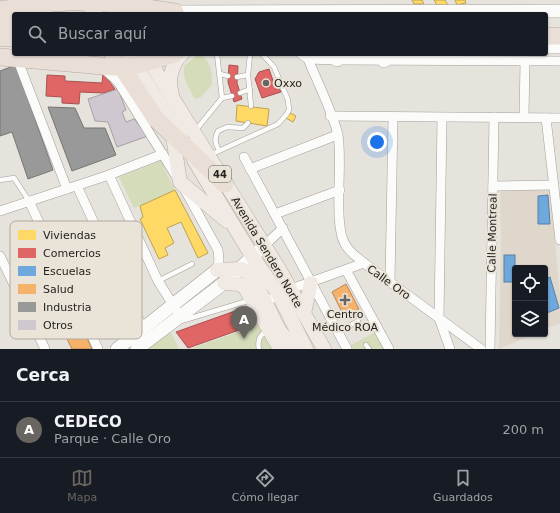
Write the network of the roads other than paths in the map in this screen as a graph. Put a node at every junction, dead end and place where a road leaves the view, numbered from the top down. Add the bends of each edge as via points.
1 (144, 0) edge
2 (88, 5) edge
3 (119, 6) edge
4 (0, 9) edge
5 (49, 9) edge
6 (560, 11) edge
7 (35, 12) edge
8 (166, 12) edge
9 (172, 12) edge
10 (367, 12) edge
11 (12, 14) edge
12 (12, 18) edge
13 (0, 23) edge
14 (548, 25) edge
15 (560, 25) edge
16 (548, 36) edge
17 (560, 36) edge
18 (0, 38) edge
19 (12, 38) edge
20 (548, 47) edge
21 (560, 47) edge
22 (158, 56) edge
23 (181, 56) edge
24 (217, 56) edge
25 (250, 56) edge
26 (264, 56) edge
27 (304, 56) edge
28 (0, 57) edge
29 (25, 57) edge
30 (334, 57) edge
31 (389, 57) edge
32 (461, 58) edge
33 (133, 59) edge
34 (525, 61) junction
35 (560, 61) edge
36 (96, 65) junction
37 (220, 74) junction
38 (248, 75) junction
39 (228, 76) dead end
40 (237, 77) dead end
41 (250, 89) junction
42 (240, 93) dead end
43 (232, 96) dead end
44 (222, 98) junction
45 (175, 102) junction
46 (251, 106) dead end
47 (330, 116) junction
48 (393, 117) junction
49 (494, 117) junction
50 (442, 118) junction
51 (524, 118) junction
52 (546, 118) junction
53 (560, 118) edge
54 (248, 123) dead end
55 (172, 128) junction
56 (337, 134) junction
57 (190, 140) junction
58 (214, 153) junction
59 (163, 154) junction
60 (244, 157) dead end
61 (250, 169) junction
62 (109, 174) junction
63 (0, 180) edge
64 (180, 182) junction
65 (225, 184) junction
66 (554, 185) junction
67 (76, 186) junction
68 (493, 186) junction
69 (67, 189) junction
70 (340, 190) junction
71 (29, 201) junction
72 (0, 211) edge
73 (275, 214) junction
74 (38, 221) edge
75 (93, 221) edge
76 (131, 221) edge
77 (235, 227) junction
78 (283, 228) junction
79 (560, 240) edge
80 (142, 246) edge
81 (264, 246) junction
82 (0, 256) edge
83 (252, 256) junction
84 (364, 263) junction
85 (192, 264) dead end
86 (240, 269) junction
87 (217, 270) junction
88 (346, 270) junction
89 (10, 277) edge
90 (158, 281) junction
91 (390, 282) junction
92 (224, 283) junction
93 (311, 283) junction
94 (285, 292) junction
95 (258, 301) junction
96 (176, 311) junction
97 (304, 313) junction
98 (439, 318) junction
99 (358, 320) dead end
100 (166, 326) junction
101 (143, 328) edge
102 (268, 328) junction
103 (338, 332) junction
104 (40, 339) edge
105 (93, 339) edge
106 (129, 339) edge
107 (280, 343) edge
108 (45, 349) edge
109 (98, 349) edge
110 (117, 349) edge
111 (137, 349) edge
112 (259, 349) edge
113 (295, 349) edge
114 (306, 349) edge
115 (324, 349) edge
116 (347, 349) edge
117 (389, 349) edge
118 (450, 349) edge
119 (481, 349) edge
120 (490, 349) edge

1 - 9 main road
2 - 3 highway
2 - 5 highway
3 - 8 highway
4 - 11 highway
5 - 7 highway
6 - 10 street
12 - 13 highway
14 - 15 highway
16 - 17 highway
18 - 19 highway
20 - 21 street
22 - 33 highway
23 - 45 main road via 170,76
24 - 37 lane
25 - 38 lane
26 - 58 lane via 274,67 288,100 289,110 278,124
27 - 30 street
27 - 47 street
28 - 29 highway
29 - 36 highway
29 - 69 street
30 - 31 street
31 - 32 street
32 - 34 street
33 - 36 highway
33 - 45 main road, Avenida Sendero Norte / 44
33 - 55 highway via 156,119
34 - 35 street
34 - 51 street
36 - 59 street via 115,77
37 - 39 lane
37 - 44 lane
38 - 40 lane
38 - 41 lane
41 - 42 lane
41 - 46 lane
43 - 44 lane
44 - 57 lane
45 - 57 main road, Avenida Sendero Norte / 44
47 - 48 street
47 - 56 street
48 - 50 street
48 - 91 street
49 - 50 street
49 - 51 street
49 - 68 street, Calle Montreal
50 - 98 street
51 - 52 street
52 - 53 street
52 - 66 street
54 - 58 lane via 243,128 226,127 218,131
55 - 57 highway
55 - 64 main road
56 - 61 street
56 - 70 street
57 - 58 main road, Avenida Sendero Norte / 44
57 - 65 highway
57 - 77 main road, Avenida Sendero Norte / 44
58 - 65 main road, Avenida Sendero Norte / 44
59 - 62 street
59 - 64 street
60 - 61 street, Avenida Sendero Norte
61 - 73 street, Avenida Sendero Norte
62 - 67 street
62 - 76 street
63 - 71 lane via 14,178
64 - 77 main road
64 - 87 street via 218,250
65 - 81 main road, Avenida Sendero Norte / 44
66 - 68 street
66 - 79 street
67 - 69 street
67 - 75 street
68 - 120 street, Calle Montreal
69 - 71 street
70 - 73 street
70 - 84 street via 342,238 350,251
71 - 72 street
71 - 74 street
73 - 78 street, Avenida Sendero Norte
77 - 83 main road, Avenida Sendero Norte / 44
78 - 81 street
78 - 93 street, Avenida Sendero Norte
80 - 90 street
81 - 83 street
81 - 94 main road, Avenida Sendero Norte / 44
82 - 89 street
83 - 86 street
83 - 94 main road, Avenida Sendero Norte / 44
84 - 88 street, Calle Oro
84 - 91 street, Calle Oro
85 - 90 lane
86 - 87 main road
86 - 92 street
86 - 95 main road via 246,271 252,279
87 - 96 street
88 - 93 street, Calle Oro
88 - 117 street
90 - 96 street
91 - 98 street, Calle Oro
92 - 95 main road via 239,284
92 - 96 street
93 - 94 street, Calle Oro
93 - 97 main road
93 - 103 street, Avenida Sendero Norte
94 - 95 street, Calle Oro
94 - 97 main road, Avenida Sendero Norte / 44
94 - 114 main road, Avenida Sendero Norte / 44
95 - 100 lane
95 - 102 main road
95 - 107 main road
96 - 100 street
96 - 101 street
97 - 115 main road, Avenida Sendero Norte / 44
98 - 118 street
98 - 119 street, Calle Oro
99 - 103 lane
100 - 111 street
102 - 107 main road
102 - 112 lane via 260,335
103 - 116 street, Avenida Sendero Norte
104 - 108 street
105 - 109 street
106 - 110 street
107 - 113 main road

